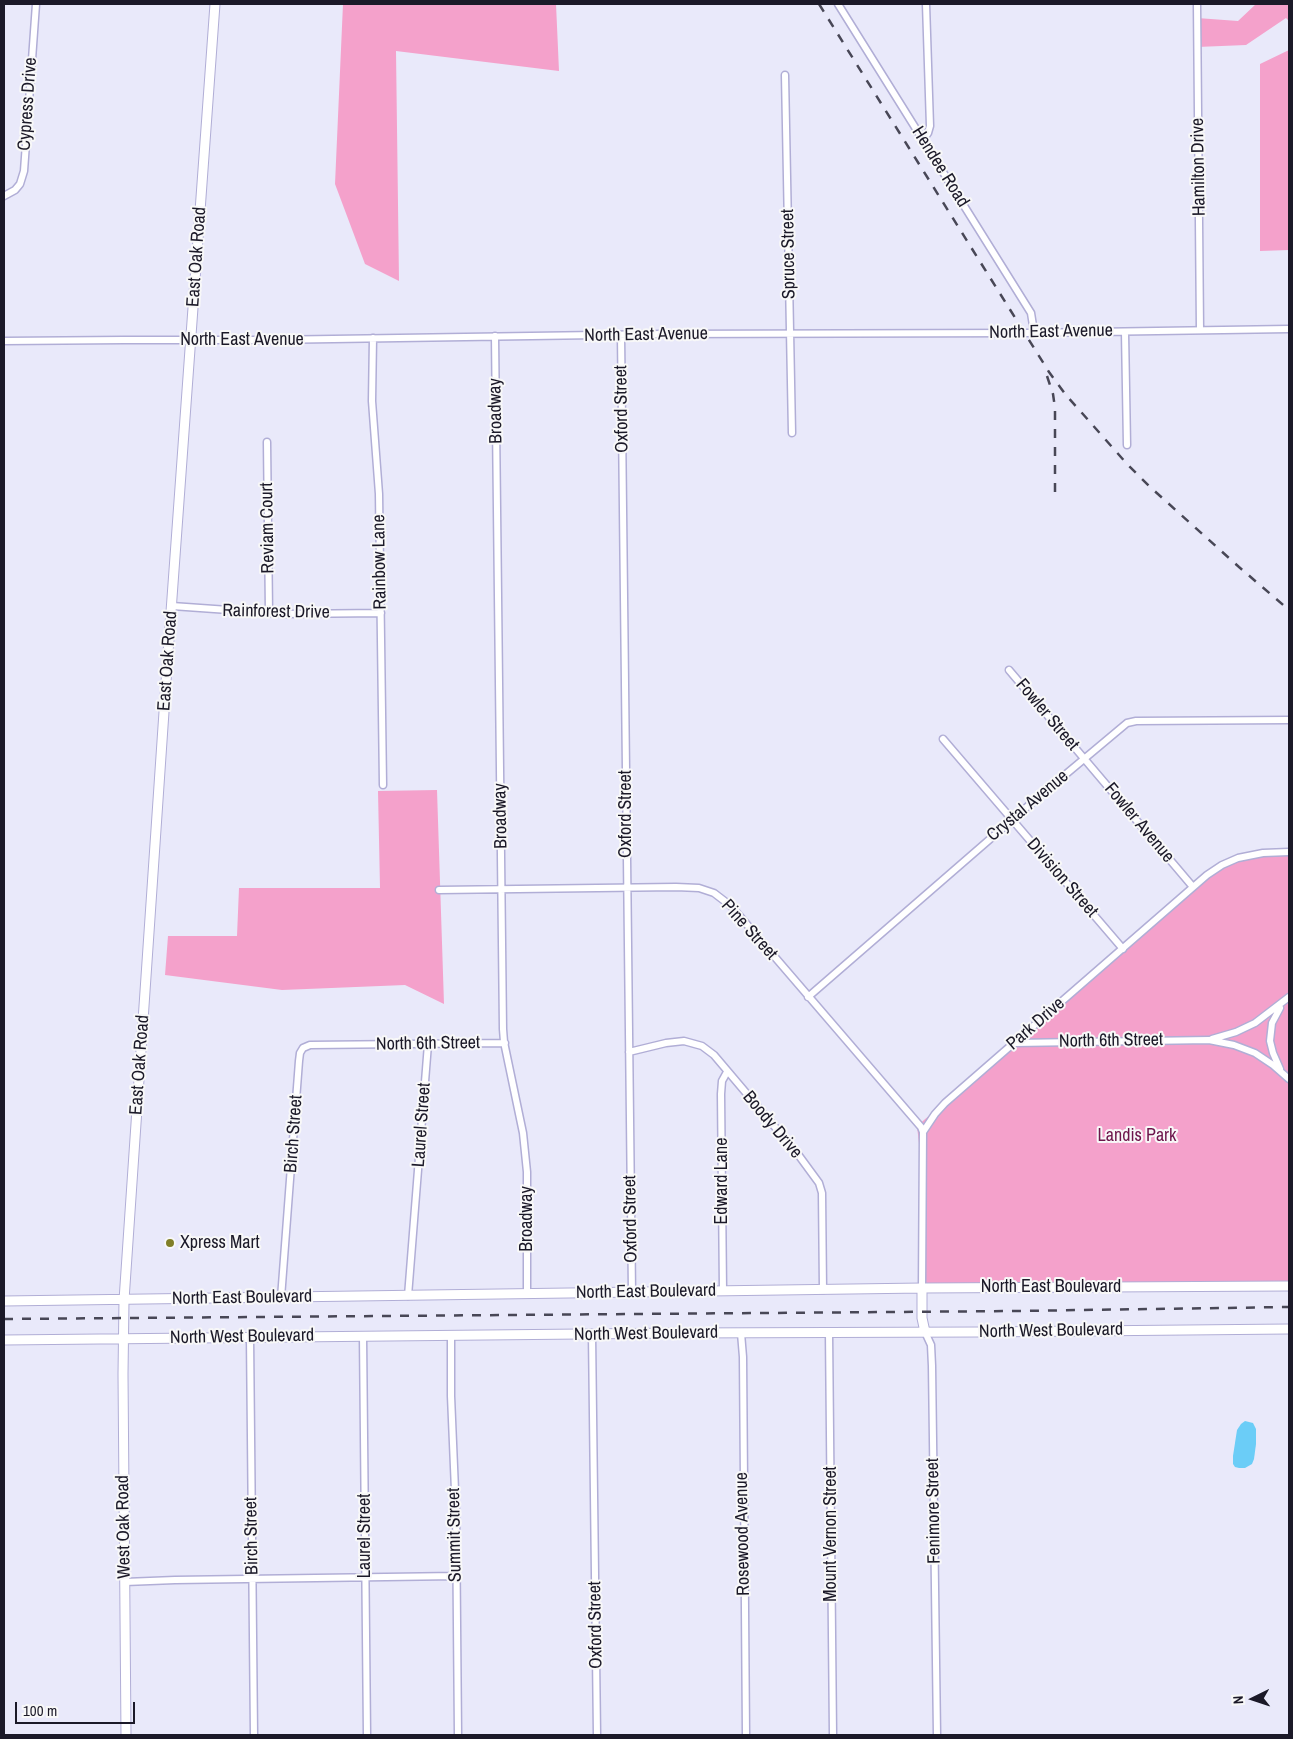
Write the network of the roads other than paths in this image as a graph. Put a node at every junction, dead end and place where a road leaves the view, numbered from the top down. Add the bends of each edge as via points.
1 (36, 4) edge
2 (215, 4) edge
3 (838, 4) edge
4 (926, 4) edge
5 (1198, 4) edge
6 (785, 75) dead end
7 (923, 140) junction
8 (4, 196) edge
9 (1289, 329) edge
10 (1200, 330) junction
11 (1034, 332) junction
12 (1125, 332) junction
13 (790, 334) junction
14 (621, 335) junction
15 (495, 336) junction
16 (373, 338) junction
17 (191, 340) junction
18 (4, 341) edge
19 (792, 433) dead end
20 (267, 442) dead end
21 (1126, 446) dead end
22 (172, 606) junction
23 (269, 613) junction
24 (381, 613) junction
25 (1009, 670) dead end
26 (1289, 720) edge
27 (943, 739) dead end
28 (1084, 759) junction
29 (383, 785) dead end
30 (1011, 820) junction
31 (1289, 852) edge
32 (627, 888) junction
33 (1193, 888) junction
34 (439, 890) dead end
35 (502, 890) junction
36 (1122, 949) junction
37 (808, 997) junction
38 (1289, 997) edge
39 (1208, 1040) junction
40 (505, 1043) junction
41 (1014, 1043) junction
42 (428, 1044) junction
43 (350, 1045) joint
44 (629, 1052) junction
45 (727, 1072) junction
46 (1288, 1078) edge
47 (923, 1132) junction
48 (1289, 1286) edge
49 (922, 1288) junction
50 (823, 1290) junction
51 (723, 1291) junction
52 (632, 1293) junction
53 (527, 1294) junction
54 (408, 1296) junction
55 (281, 1298) junction
56 (124, 1300) junction
57 (4, 1301) edge
58 (124, 1319) joint
59 (1289, 1329) edge
60 (830, 1332) junction
61 (925, 1332) junction
62 (741, 1333) junction
63 (592, 1334) junction
64 (451, 1335) junction
65 (364, 1336) junction
66 (250, 1337) junction
67 (123, 1338) junction
68 (4, 1340) edge
69 (456, 1576) junction
70 (365, 1578) junction
71 (252, 1579) junction
72 (125, 1582) junction
73 (126, 1735) edge
74 (254, 1735) edge
75 (367, 1735) edge
76 (458, 1735) edge
77 (597, 1735) edge
78 (746, 1735) edge
79 (833, 1735) edge
80 (937, 1735) edge

1 - 8 street, Cypress Drive via 24,172 20,184
2 - 17 main road, East Oak Road
3 - 7 street, Hendee Road
4 - 7 street via 930,127
5 - 10 street, Hamilton Drive
6 - 13 street, Spruce Street
7 - 11 street, Hendee Road via 1031,313
9 - 10 street, North East Avenue
10 - 12 street, North East Avenue
11 - 12 street, North East Avenue
11 - 13 street, North East Avenue
12 - 21 street
13 - 14 street, North East Avenue
13 - 19 street, Spruce Street
14 - 15 street, North East Avenue
14 - 32 street, Oxford Street
15 - 16 street, North East Avenue
15 - 35 street, Broadway
16 - 17 street, North East Avenue
16 - 24 street, Rainbow Lane via 372,401 379,494
17 - 18 street, North East Avenue
17 - 22 main road, East Oak Road
20 - 23 street, Reviam Court
22 - 23 street, Rainforest Drive
22 - 56 main road, East Oak Road
23 - 24 street, Rainforest Drive
24 - 29 street, Rainbow Lane
25 - 28 street, Fowler Street
26 - 28 street, Crystal Avenue via 1136,721 1127,723
27 - 30 street, Division Street
28 - 30 street, Crystal Avenue
28 - 33 street, Fowler Avenue
30 - 36 street, Division Street
30 - 37 street, Crystal Avenue
31 - 33 street, Park Drive via 1238,858 1207,875
32 - 35 street, Pine Street
32 - 37 street, Pine Street via 692,887 720,897
32 - 44 street, Oxford Street
33 - 36 street, Park Drive
34 - 35 street, Pine Street
35 - 40 street, Broadway
36 - 41 street, Park Drive
37 - 47 street, Pine Street
38 - 39 street, North 6th Street via 1247,1027
38 - 46 street via 1276,1014 1270,1036 1275,1059
39 - 41 street, North 6th Street
39 - 46 street, North 6th Street via 1255,1053
40 - 42 street, North 6th Street
40 - 53 street, Broadway via 523,1133 527,1172
41 - 47 street, Park Drive via 945,1103
42 - 43 street, North 6th Street
42 - 54 street, Laurel Street
43 - 55 street, Birch Street via 310,1045 300,1053
44 - 45 street, Boody Drive via 666,1043 691,1042 708,1049
44 - 52 street, Oxford Street
45 - 50 street, Boody Drive via 819,1183
45 - 51 street, Edward Lane via 721,1094
47 - 49 street
48 - 49 main road, North East Boulevard
49 - 50 main road, North East Boulevard
49 - 61 main road, Fenimore Street
50 - 51 main road, North East Boulevard
51 - 52 main road, North East Boulevard
52 - 53 main road, North East Boulevard
53 - 54 main road, North East Boulevard
54 - 55 main road, North East Boulevard
55 - 56 main road, North East Boulevard
56 - 57 main road, North East Boulevard
56 - 58 main road, East Oak Road
58 - 67 main road, West Oak Road
59 - 61 main road, North West Boulevard
60 - 61 main road, North West Boulevard
60 - 62 main road, North West Boulevard
60 - 79 street, Mount Vernon Street
61 - 80 street, Fenimore Street via 931,1345 932,1366
62 - 63 main road, North West Boulevard
62 - 78 street, Rosewood Avenue
63 - 64 main road, North West Boulevard
63 - 77 street, Oxford Street
64 - 65 main road, North West Boulevard
64 - 69 street, Summit Street
65 - 66 main road, North West Boulevard
65 - 70 street, Laurel Street
66 - 67 main road, North West Boulevard
66 - 71 street, Birch Street
67 - 68 main road, North West Boulevard
67 - 72 main road, West Oak Road
69 - 70 street
69 - 76 street, Summit Street
70 - 71 street
70 - 75 street, Laurel Street
71 - 72 street
71 - 74 street, Birch Street
72 - 73 main road, West Oak Road

